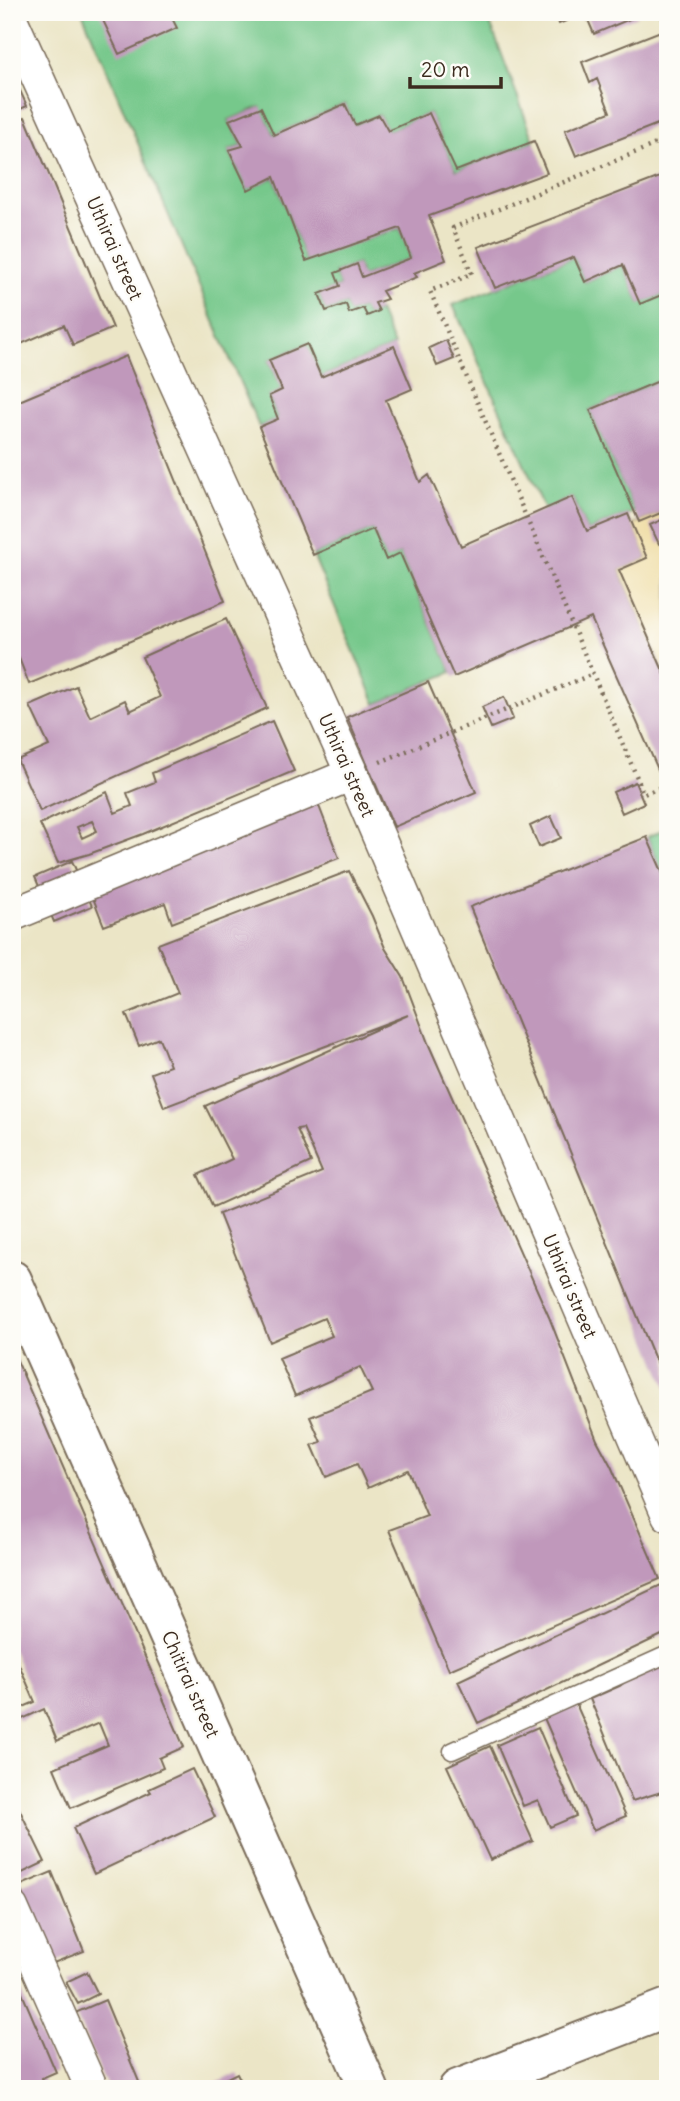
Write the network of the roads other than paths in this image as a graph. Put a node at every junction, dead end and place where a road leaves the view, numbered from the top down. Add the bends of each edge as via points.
1 (12, 21) edge
2 (352, 774) junction
3 (12, 915) edge
4 (12, 1280) edge
5 (668, 1516) edge
6 (668, 1654) edge
7 (452, 1751) dead end
8 (12, 1908) edge
9 (668, 2008) edge
10 (92, 2089) edge
11 (369, 2089) edge
12 (458, 2089) edge

1 - 2 street, Uthirai street
2 - 3 street
2 - 5 street, Uthirai street
4 - 11 street, Chitirai street
6 - 7 lane
8 - 10 street
9 - 12 street

